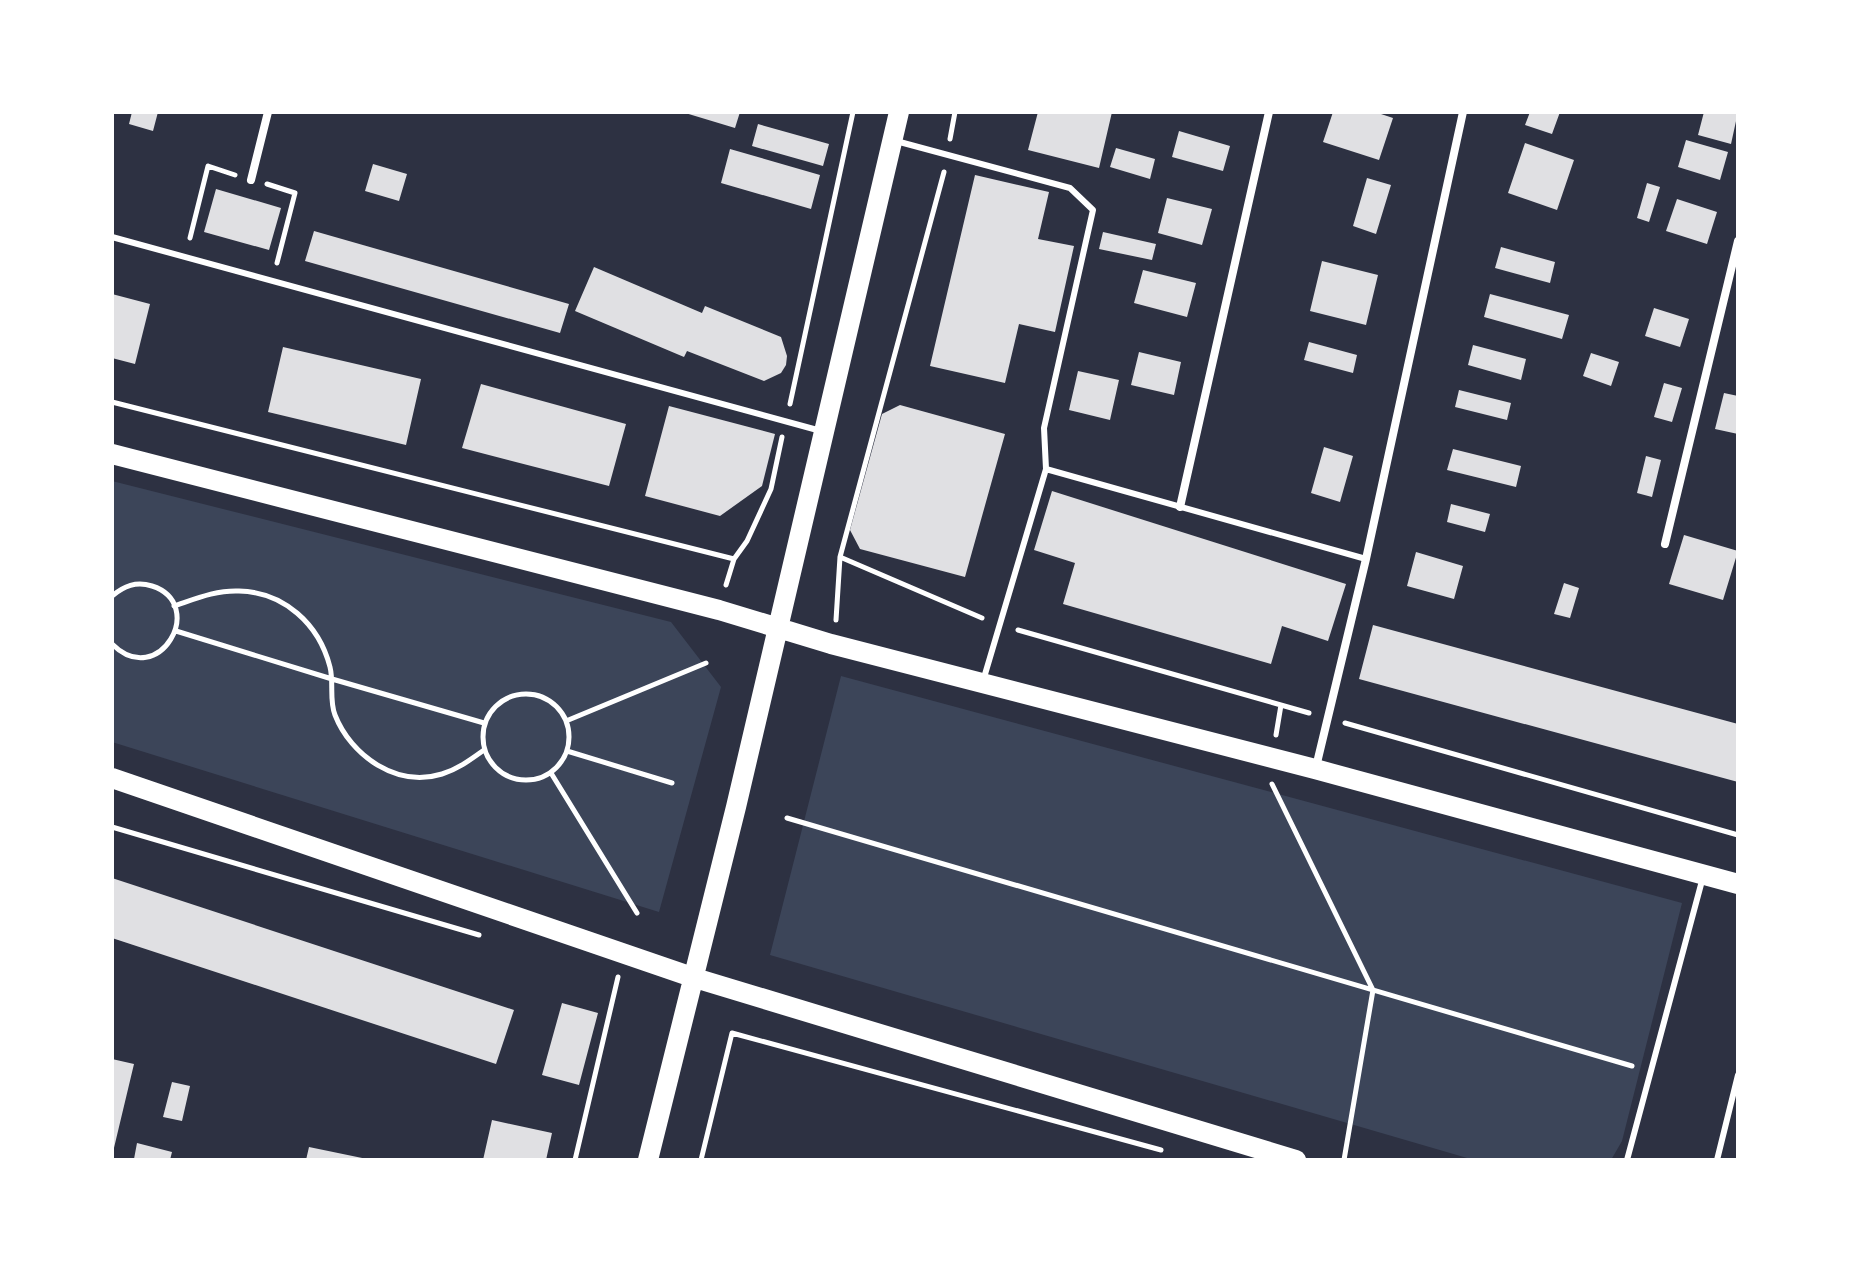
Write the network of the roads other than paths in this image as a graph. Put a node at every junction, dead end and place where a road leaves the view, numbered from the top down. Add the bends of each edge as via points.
1 (268, 112) edge
2 (899, 112) edge
3 (1269, 112) edge
4 (1463, 112) edge
5 (893, 140) junction
6 (251, 180) road end
7 (112, 237) edge
8 (1738, 241) edge
9 (824, 432) junction
10 (112, 454) edge
11 (1046, 469) junction
12 (1180, 507) junction
13 (1665, 544) dead end
14 (1366, 559) junction
15 (779, 627) junction
16 (982, 684) junction
17 (1315, 769) junction
18 (112, 778) edge
19 (1704, 875) junction
20 (1738, 884) edge
21 (695, 978) junction
22 (1738, 1075) edge
23 (648, 1160) edge
24 (1296, 1160) edge
25 (1627, 1160) edge
26 (1717, 1160) edge

1 - 6 street
2 - 5 main road
3 - 12 street
4 - 14 street
5 - 9 main road
5 - 11 lane via 1070,188 1093,210 1044,428
7 - 9 lane
8 - 13 street
9 - 15 main road
10 - 15 main road
11 - 12 lane
11 - 16 lane
12 - 14 lane
14 - 17 street
15 - 16 main road
15 - 21 main road
16 - 17 main road
17 - 19 main road
18 - 21 main road
19 - 20 main road
19 - 25 lane
21 - 23 main road
21 - 24 main road
22 - 26 lane

